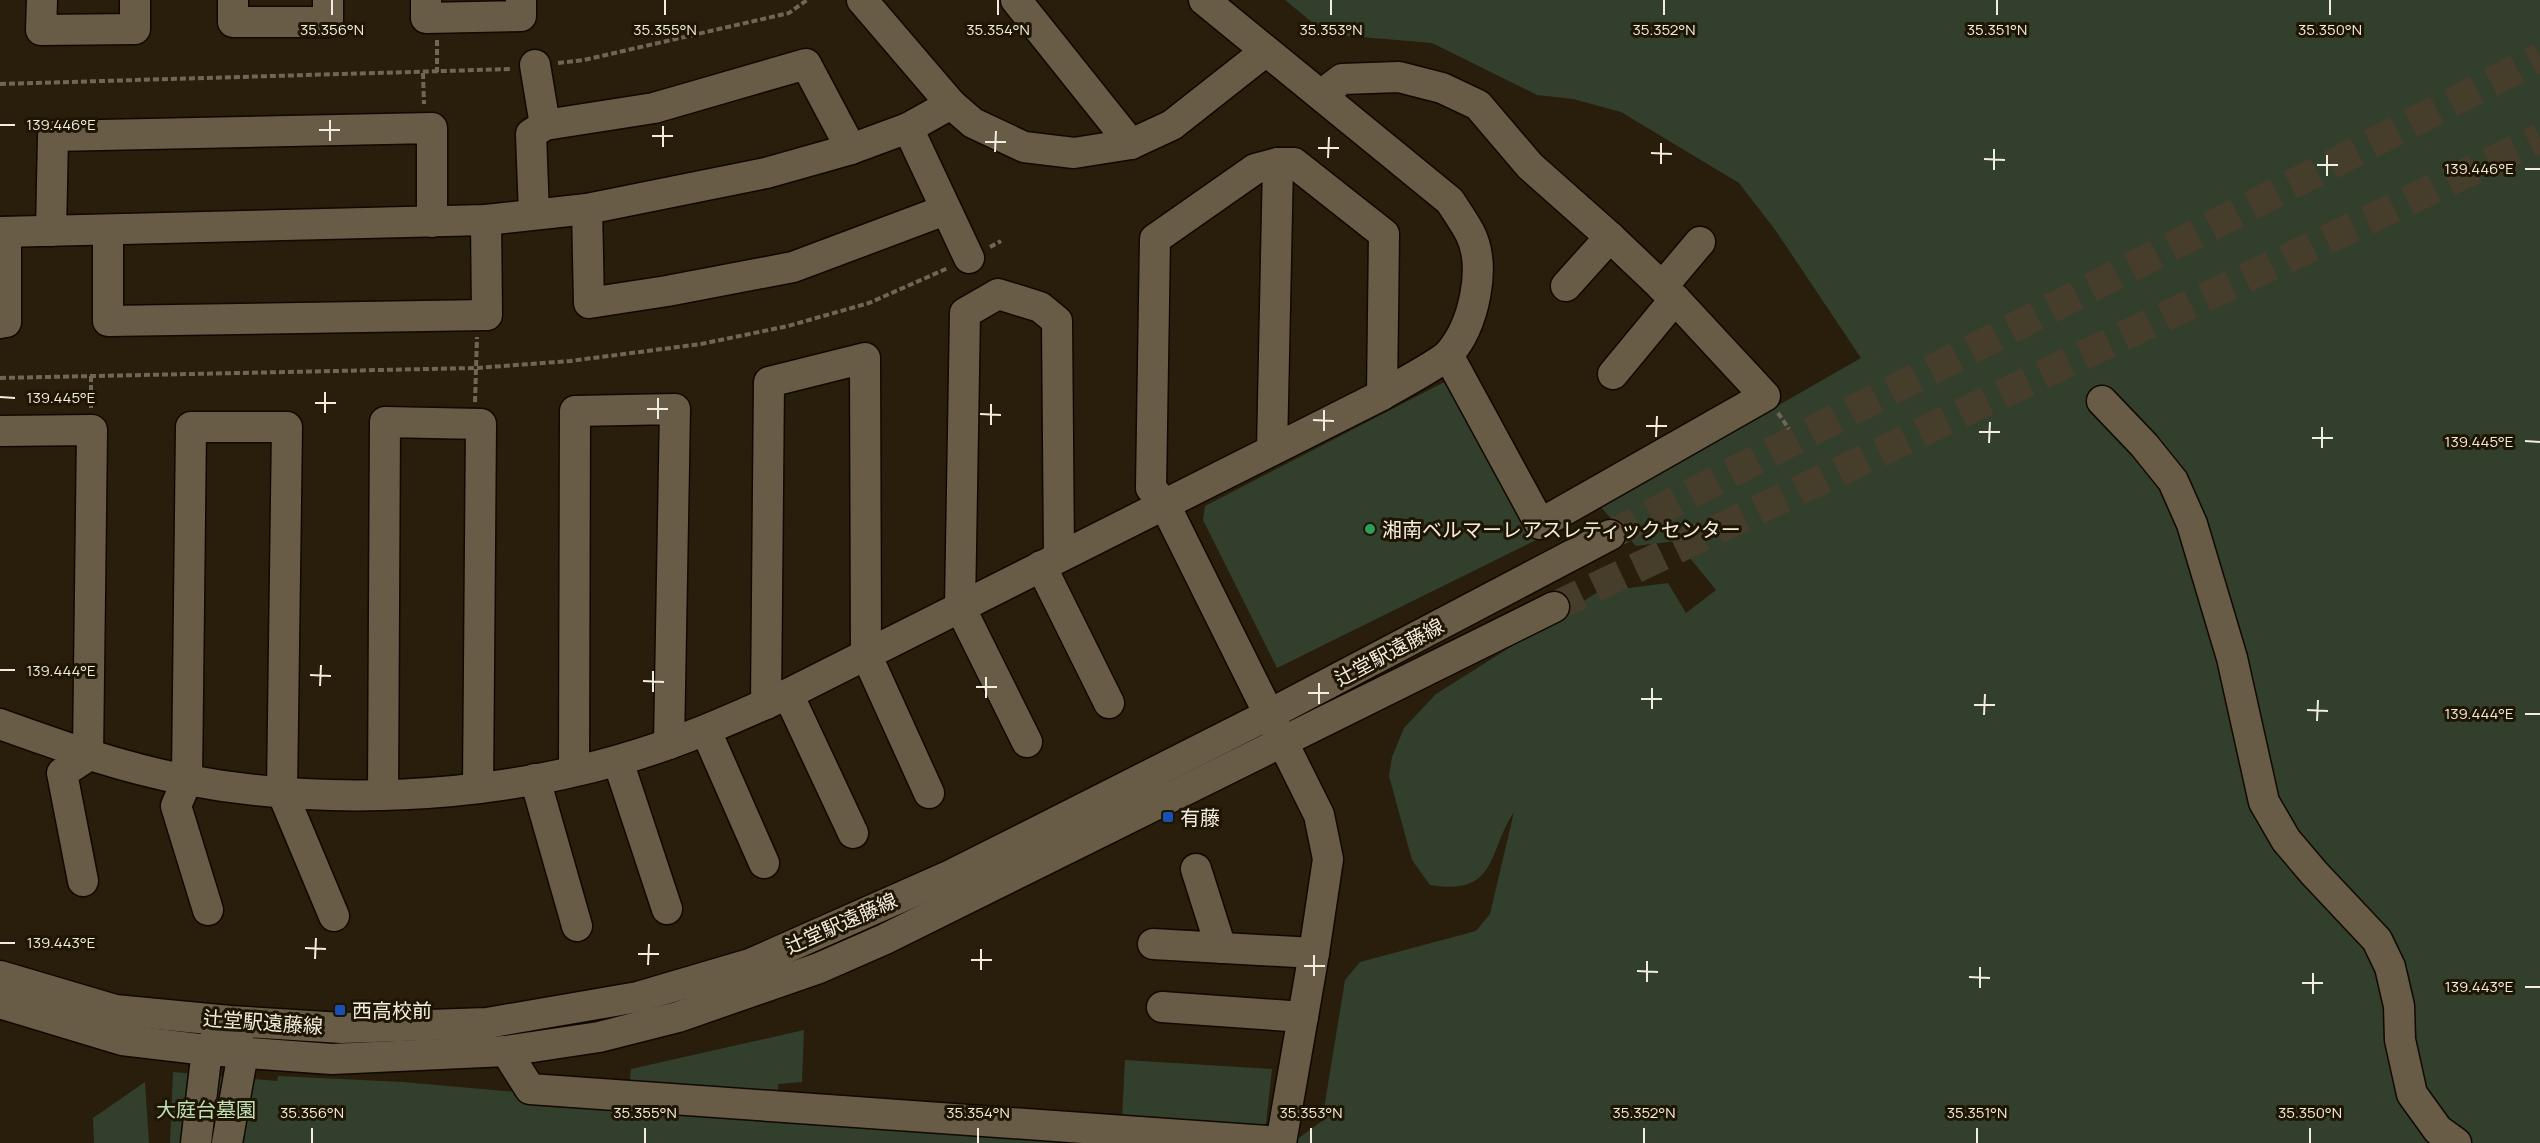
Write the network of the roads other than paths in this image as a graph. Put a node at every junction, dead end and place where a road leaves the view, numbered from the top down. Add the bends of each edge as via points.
1 (42, 0) edge
2 (135, 0) edge
3 (233, 0) edge
4 (328, 0) edge
5 (521, 0) edge
6 (862, 0) edge
7 (1016, 0) edge
8 (1204, 0) edge
9 (431, 9) edge
10 (1266, 51) junction
11 (536, 65) road end
12 (1321, 95) junction
13 (951, 104) junction
14 (545, 125) junction
15 (908, 128) junction
16 (1131, 144) junction
17 (851, 149) junction
18 (1278, 163) junction
19 (587, 209) junction
20 (945, 210) junction
21 (534, 214) junction
22 (486, 220) junction
23 (432, 222) junction
24 (108, 230) junction
25 (51, 231) junction
26 (3, 232) edge
27 (1610, 237) junction
28 (1700, 242) dead end
29 (969, 258) road end
30 (1566, 286) dead end
31 (1669, 293) junction
32 (0, 322) edge
33 (1448, 355) junction
34 (1612, 374) dead end
35 (1382, 395) junction
36 (2102, 401) dead end
37 (0, 431) edge
38 (1272, 450) junction
39 (1165, 505) junction
40 (1610, 535) tunnel mouth
41 (1050, 562) junction
42 (960, 607) junction
43 (1554, 608) tunnel mouth
44 (866, 654) junction
45 (777, 699) junction
46 (1109, 703) dead end
47 (1270, 714) junction
48 (0, 724) edge
49 (706, 731) junction
50 (1027, 742) dead end
51 (1284, 742) junction
52 (669, 744) junction
53 (88, 756) junction
54 (618, 760) junction
55 (574, 771) junction
56 (535, 779) junction
57 (187, 780) junction
58 (478, 788) junction
59 (282, 792) junction
60 (929, 793) dead end
61 (383, 795) junction
62 (853, 832) dead end
63 (764, 863) dead end
64 (1196, 869) dead end
65 (83, 881) dead end
66 (667, 909) dead end
67 (208, 910) dead end
68 (334, 916) dead end
69 (577, 926) dead end
70 (1153, 944) dead end
71 (1221, 948) junction
72 (1314, 953) junction
73 (0, 976) edge
74 (0, 1003) edge
75 (1162, 1007) dead end
76 (1303, 1017) junction
77 (230, 1021) junction
78 (207, 1050) junction
79 (506, 1051) junction
80 (243, 1053) junction
81 (1281, 1142) edge
82 (196, 1143) edge
83 (227, 1143) edge
84 (2456, 1143) edge

1 - 2 street via 41,30 135,29
3 - 4 street via 233,22 328,22
5 - 9 street via 521,16
6 - 13 street
7 - 16 street
8 - 10 street
10 - 12 street
10 - 16 street via 1172,124
11 - 14 street
12 - 27 street via 1342,79 1399,77 1442,88 1478,105 1530,166
12 - 33 street via 1450,201 1471,234 1477,261 1477,289 1468,321
13 - 15 street
13 - 16 street via 973,123 1024,147 1074,153
14 - 17 street via 654,108 806,64
14 - 21 street via 531,134
15 - 17 street
15 - 20 street
17 - 19 street via 766,173
18 - 35 street via 1294,164 1384,234
18 - 38 street
18 - 39 street via 1256,169 1155,239 1151,488
19 - 20 street via 589,303 793,267
19 - 21 street
20 - 29 street
21 - 22 street
22 - 23 street
22 - 24 street via 487,315 108,321
23 - 24 street
23 - 25 street via 432,128 53,136
24 - 25 street
25 - 26 street
26 - 32 street via 6,322
27 - 30 street
27 - 31 street
28 - 31 street
31 - 33 street via 1765,396 1540,524
31 - 34 street
33 - 35 street
35 - 38 street
36 - 84 street via 2173,481 2192,524 2232,658 2264,802 2286,840 2377,940 2390,967 2399,1006 2400,1040 2412,1094 2438,1130
37 - 53 street via 92,430
38 - 39 street
39 - 41 street
39 - 47 street
40 - 47 street, 辻堂駅遠藤線
41 - 42 street
41 - 42 street via 1057,321 1040,307 998,294 965,313
41 - 46 street
42 - 44 street
42 - 50 street
43 - 51 street, 辻堂駅遠藤線
44 - 45 street
44 - 45 street via 865,358 769,382
44 - 60 street
45 - 49 street
45 - 62 street
47 - 51 street
47 - 77 street, 辻堂駅遠藤線 via 951,875 750,964 638,997 487,1023 342,1028
48 - 53 street
49 - 52 street
49 - 63 street
51 - 72 street via 1319,815 1328,859
51 - 79 street, 辻堂駅遠藤線 via 819,968 678,1017 599,1036
52 - 54 street
52 - 55 street via 675,409 575,411
53 - 57 street
53 - 65 street via 62,773
54 - 55 street
54 - 66 street
55 - 56 street
56 - 58 street
56 - 69 street
57 - 59 street
57 - 59 street via 191,427 287,427
57 - 67 street via 176,806
58 - 61 street
58 - 61 street via 481,424 385,422
59 - 61 street
59 - 68 street
64 - 71 street
70 - 71 street
71 - 72 street
72 - 76 street
73 - 77 street, 辻堂駅遠藤線 via 116,1010
74 - 78 street, 辻堂駅遠藤線 via 122,1040
75 - 76 street
76 - 81 street
77 - 78 street
77 - 80 street
78 - 80 street, 辻堂駅遠藤線
78 - 82 street
79 - 80 street, 辻堂駅遠藤線 via 332,1059
79 - 81 street via 530,1089
80 - 83 street

